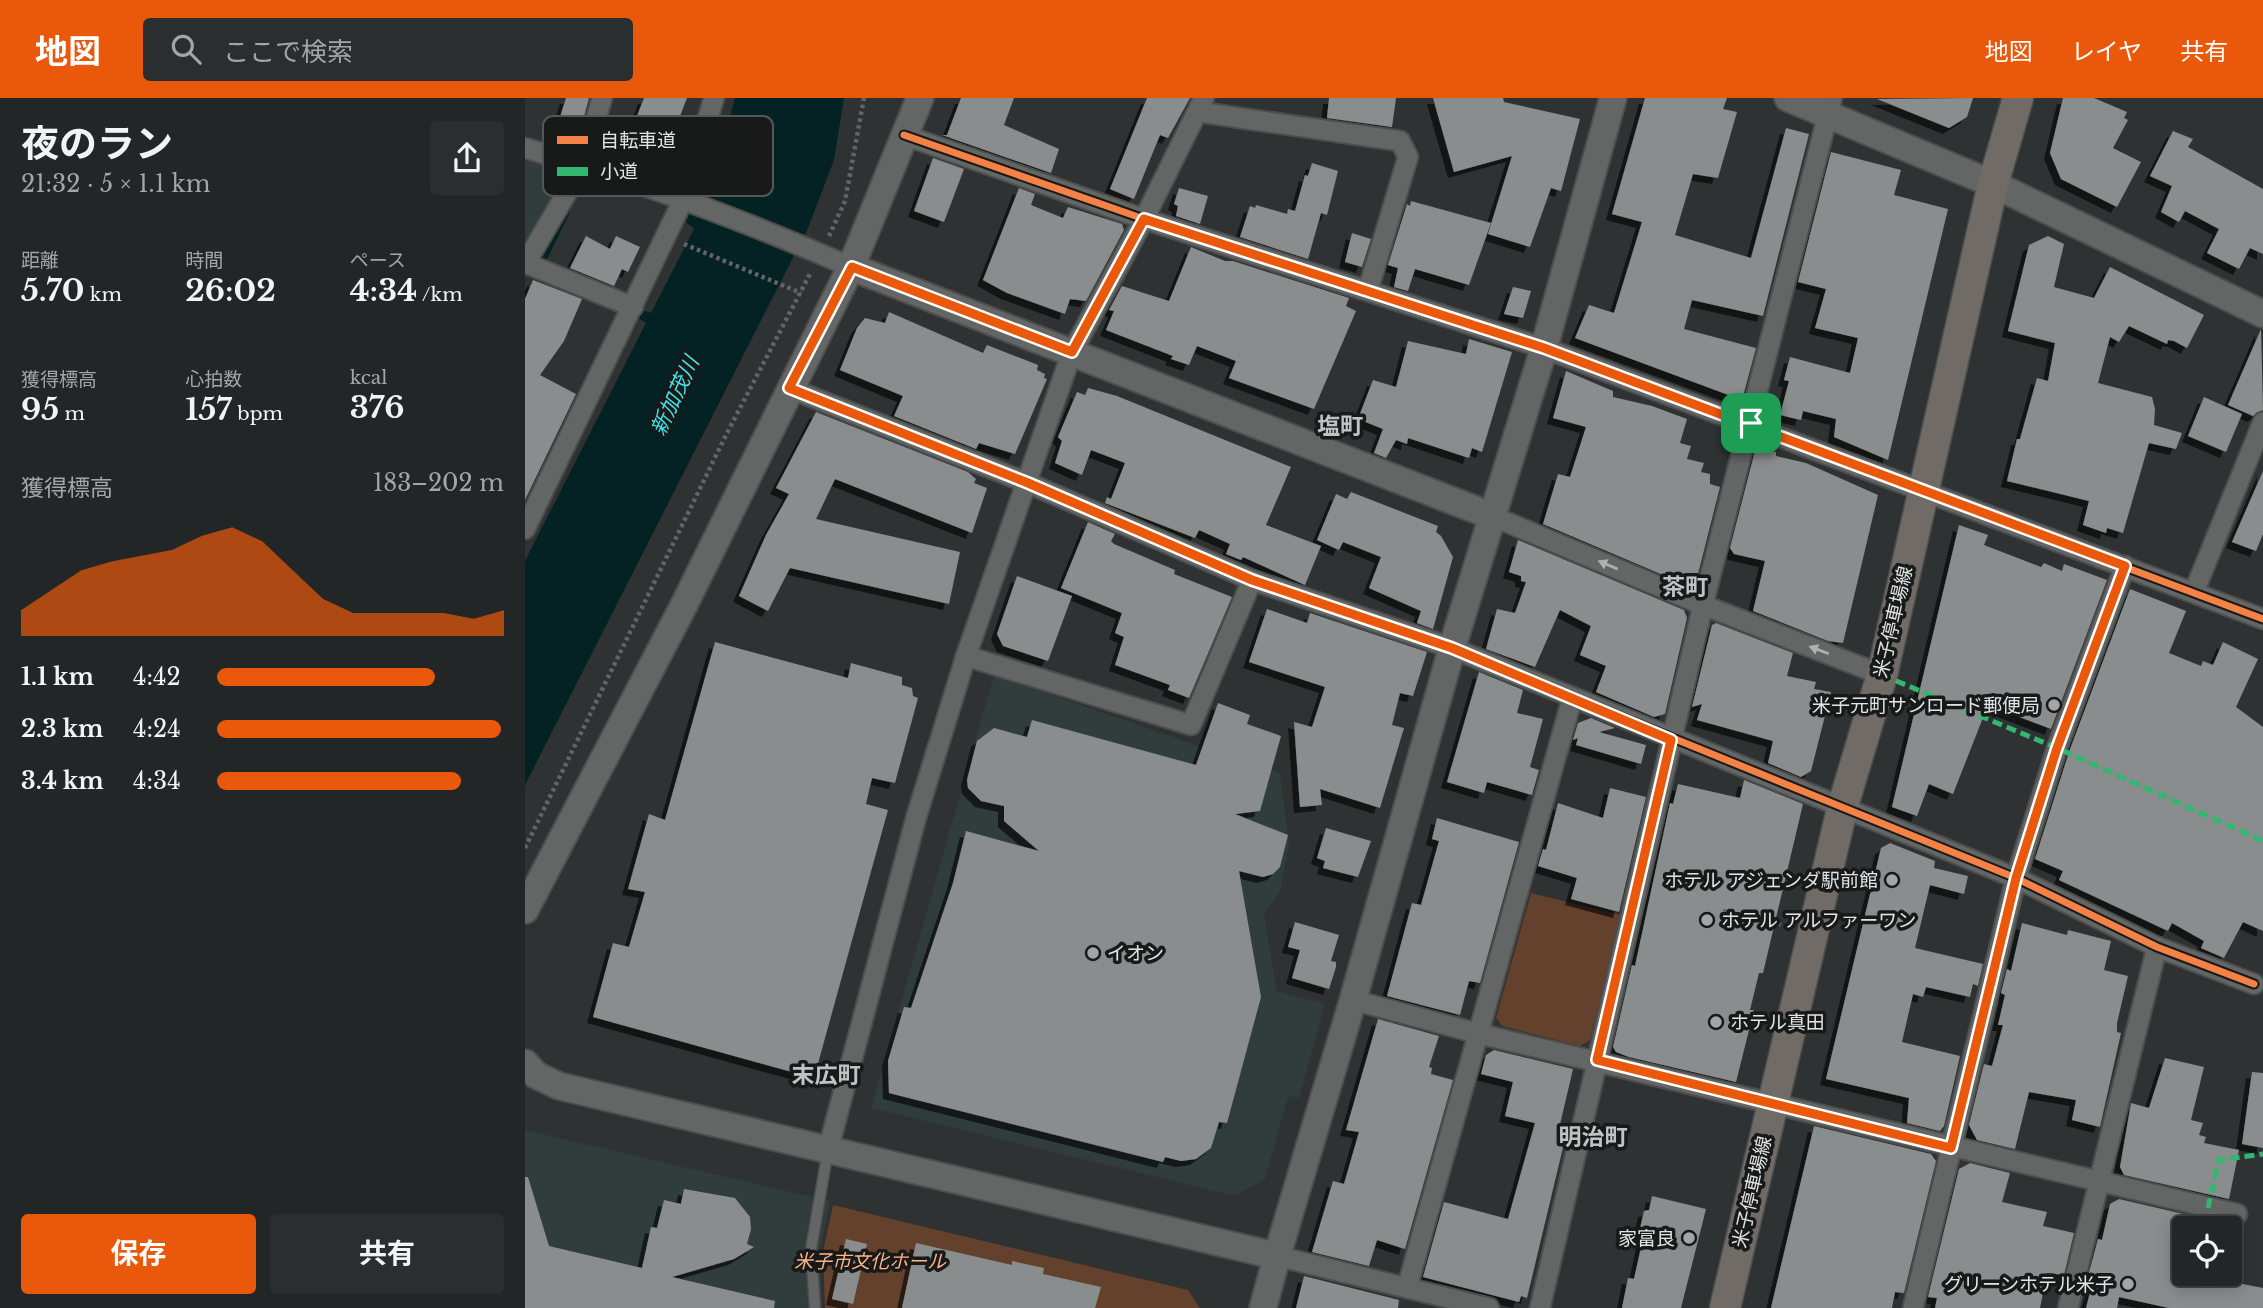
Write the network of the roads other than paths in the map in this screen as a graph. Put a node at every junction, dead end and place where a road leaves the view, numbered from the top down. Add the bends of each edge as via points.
1 (603, 98) edge
2 (713, 98) edge
3 (920, 98) edge
4 (1613, 98) edge
5 (1789, 98) edge
6 (2018, 98) edge
7 (1201, 105) edge
8 (1829, 106) edge
9 (598, 116) edge
10 (708, 116) edge
11 (904, 135) junction
12 (525, 148) edge
13 (543, 153) edge
14 (1993, 184) junction
15 (565, 196) edge
16 (672, 196) edge
17 (684, 196) edge
18 (683, 200) junction
19 (1144, 219) junction
20 (525, 263) edge
21 (852, 267) junction
22 (1368, 289) junction
23 (633, 307) junction
24 (2263, 313) edge
25 (1544, 348) junction
26 (1072, 352) junction
27 (789, 388) junction
28 (2263, 422) edge
29 (1751, 423) junction
30 (1028, 483) junction
31 (1922, 490) junction
32 (1492, 516) junction
33 (525, 528) edge
34 (2125, 566) junction
35 (1252, 580) junction
36 (2194, 592) junction
37 (1703, 605) junction
38 (2263, 619) edge
39 (1452, 648) junction
40 (967, 656) junction
41 (1882, 675) junction
42 (1572, 699) junction
43 (1671, 740) junction
44 (1842, 808) junction
45 (2016, 878) junction
46 (525, 910) edge
47 (2157, 947) junction
48 (2254, 984) dead end
49 (1353, 1000) junction
50 (1480, 1034) junction
51 (1597, 1060) junction
52 (525, 1063) edge
53 (1773, 1104) junction
54 (1951, 1148) junction
55 (828, 1150) junction
56 (2098, 1182) junction
57 (2237, 1214) dead end
58 (1277, 1256) junction
59 (1407, 1288) junction
60 (814, 1308) edge
61 (1263, 1308) edge
62 (1489, 1308) edge
63 (1540, 1308) edge
64 (1725, 1308) edge
65 (1913, 1308) edge
66 (2068, 1308) edge

1 - 9 street
2 - 10 street
3 - 11 street
4 - 25 street
5 - 8 street
6 - 14 main road, 米子停車場線
7 - 19 street
7 - 22 street via 1400,141 1408,157
8 - 14 street
8 - 29 street
11 - 19 street
11 - 21 street
12 - 13 street
14 - 24 street
14 - 31 main road, 米子停車場線
15 - 20 street
16 - 18 street
17 - 18 street
18 - 21 street
18 - 23 street
19 - 22 street
19 - 26 street
20 - 23 street
21 - 26 street
21 - 27 street
22 - 25 street
23 - 33 street
25 - 29 street
25 - 32 street
26 - 30 street
26 - 32 street
27 - 30 street
27 - 46 street via 684,605
28 - 36 street
29 - 31 street
29 - 37 street
30 - 35 street
30 - 40 street
31 - 34 street
31 - 41 main road, 米子停車場線
37 -> 32 street
32 - 39 street
34 - 36 street
34 - 45 street via 2057,748
35 - 39 street
35 - 40 street via 1191,725
36 - 38 street
41 -> 37 street
37 - 43 street
39 - 42 street
39 - 49 street
40 - 55 street via 916,818
41 - 44 main road, 米子停車場線
42 - 43 street
42 - 50 street
43 - 44 street
43 - 51 street
44 - 45 street
44 - 53 main road, 米子停車場線
45 - 47 street
45 - 54 street
47 - 48 street
47 - 56 street
49 - 50 street
49 - 58 street
50 - 51 street
50 - 59 street
51 - 53 street
51 - 63 street
52 - 55 street via 559,1086
53 - 54 street
53 - 64 main road, 米子停車場線
54 - 56 street
54 - 65 street
55 - 58 street
55 - 60 lane via 811,1249
56 - 57 street
56 - 66 street
58 - 59 street
58 - 61 street
59 - 62 street

